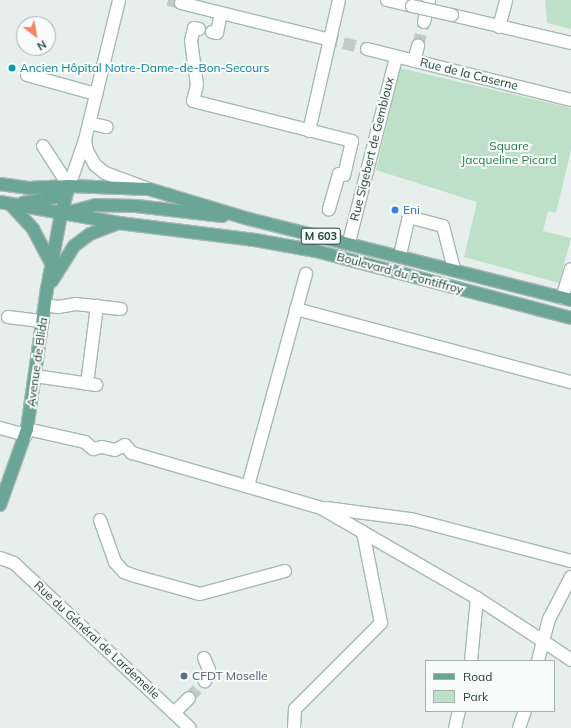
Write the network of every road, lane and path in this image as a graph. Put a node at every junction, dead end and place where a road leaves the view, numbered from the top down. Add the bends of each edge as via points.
1 (119, 0) edge
2 (339, 0) edge
3 (386, 0) edge
4 (429, 0) edge
5 (506, 0) edge
6 (181, 3) dead end
7 (221, 13) junction
8 (424, 22) tunnel mouth
9 (499, 27) junction
10 (199, 29) dead end
11 (212, 32) dead end
12 (326, 39) tunnel mouth
13 (571, 43) edge
14 (418, 46) tunnel mouth
15 (367, 49) tunnel mouth
16 (396, 56) junction
17 (414, 61) junction
18 (27, 75) dead end
19 (96, 94) junction
20 (571, 100) edge
21 (89, 123) junction
22 (107, 127) dead end
23 (309, 130) junction
24 (84, 140) junction
25 (43, 146) dead end
26 (0, 184) edge
27 (69, 186) junction
28 (149, 189) junction
29 (5, 203) edge
30 (329, 210) dead end
31 (61, 214) junction
32 (249, 219) junction
33 (119, 223) junction
34 (349, 242) junction
35 (400, 255) junction
36 (52, 264) junction
37 (454, 269) junction
38 (571, 269) edge
39 (306, 274) dead end
40 (47, 289) junction
41 (567, 299) edge
42 (45, 305) junction
43 (97, 306) junction
44 (121, 309) dead end
45 (296, 309) junction
46 (8, 316) dead end
47 (571, 318) edge
48 (43, 321) junction
49 (35, 376) junction
50 (571, 382) edge
51 (0, 428) edge
52 (27, 432) junction
53 (248, 486) junction
54 (0, 505) edge
55 (320, 508) junction
56 (100, 520) dead end
57 (363, 532) junction
58 (0, 558) edge
59 (571, 562) edge
60 (284, 571) dead end
61 (571, 577) edge
62 (477, 598) junction
63 (543, 641) junction
64 (204, 658) dead end
65 (471, 660) edge
66 (538, 660) edge
67 (571, 660) edge
68 (205, 681) tunnel mouth
69 (189, 698) tunnel mouth
70 (459, 712) edge
71 (525, 712) edge
72 (174, 713) junction
73 (190, 728) edge
74 (294, 728) edge
75 (455, 728) edge
76 (519, 728) edge

1 - 19 street
2 - 23 street
3 - 9 street, bridge
4 - 8 street
5 - 9 street
6 - 7 street
7 - 11 street via 217,33
7 - 12 street
9 - 13 street
10 - 23 street via 194,28 191,41 197,85 193,101
14 - 17 street
15 - 16 street, Rue de la Caserne
16 - 17 street, Rue de la Caserne
16 - 34 street, Rue Sigebert de Gembloux
17 - 20 street, Rue de la Caserne
18 - 19 street
19 - 21 street
21 - 22 street
21 - 24 street
23 - 30 street via 352,141 344,175 339,174
24 - 27 street
24 - 28 street via 87,151 100,169
25 - 27 street
26 - 27 main road, Boulevard du Pontiffroy / M 603 via 30,188
27 - 28 main road, Boulevard du Pontiffroy / M 603
27 - 29 main road via 57,197
27 - 31 main road, Avenue de Blida
28 - 32 main road, Boulevard du Pontiffroy / M 603
29 - 31 main road, Boulevard du Pontiffroy / M 603
29 - 36 main road via 33,229
31 - 32 main road, Boulevard du Pontiffroy / M 603 via 95,205 136,206
31 - 33 main road, Boulevard du Pontiffroy / M 603
31 - 36 main road, Avenue de Blida
32 - 34 main road, Boulevard du Pontiffroy / M 603
33 - 40 main road, Avenue de Blida via 90,234 74,246
33 - 47 main road, Boulevard du Pontiffroy / M 603 via 255,240 316,251
34 - 35 main road, Boulevard du Pontiffroy / M 603
35 - 37 main road, Boulevard du Pontiffroy / M 603
35 - 37 street via 409,217 443,226
36 - 40 main road, Avenue de Blida
37 - 41 main road, Boulevard du Pontiffroy / M 603
38 - 41 street
39 - 45 street
40 - 42 main road, Avenue de Blida
42 - 43 street
42 - 48 main road, Avenue de Blida
43 - 44 street
43 - 49 street via 92,384
45 - 50 street
45 - 53 street
46 - 48 street
48 - 49 main road, Avenue de Blida
49 - 52 main road, Avenue de Blida
51 - 52 street
52 - 53 street via 85,442 92,450 102,447 115,450 125,444 132,453
52 - 54 main road, Avenue de Blida
53 - 55 street
55 - 57 street
55 - 59 street via 411,519
56 - 60 street via 115,562 124,572 135,576 200,594
57 - 62 street
57 - 74 street via 381,623 295,709
58 - 72 street, Rue du Général de Lardemelle via 14,563
61 - 63 street via 549,619
62 - 63 street
62 - 65 street
63 - 66 street
63 - 67 street
64 - 68 street via 209,670
69 - 72 street
70 - 75 street
71 - 76 street
72 - 73 street, Rue du Général de Lardemelle

